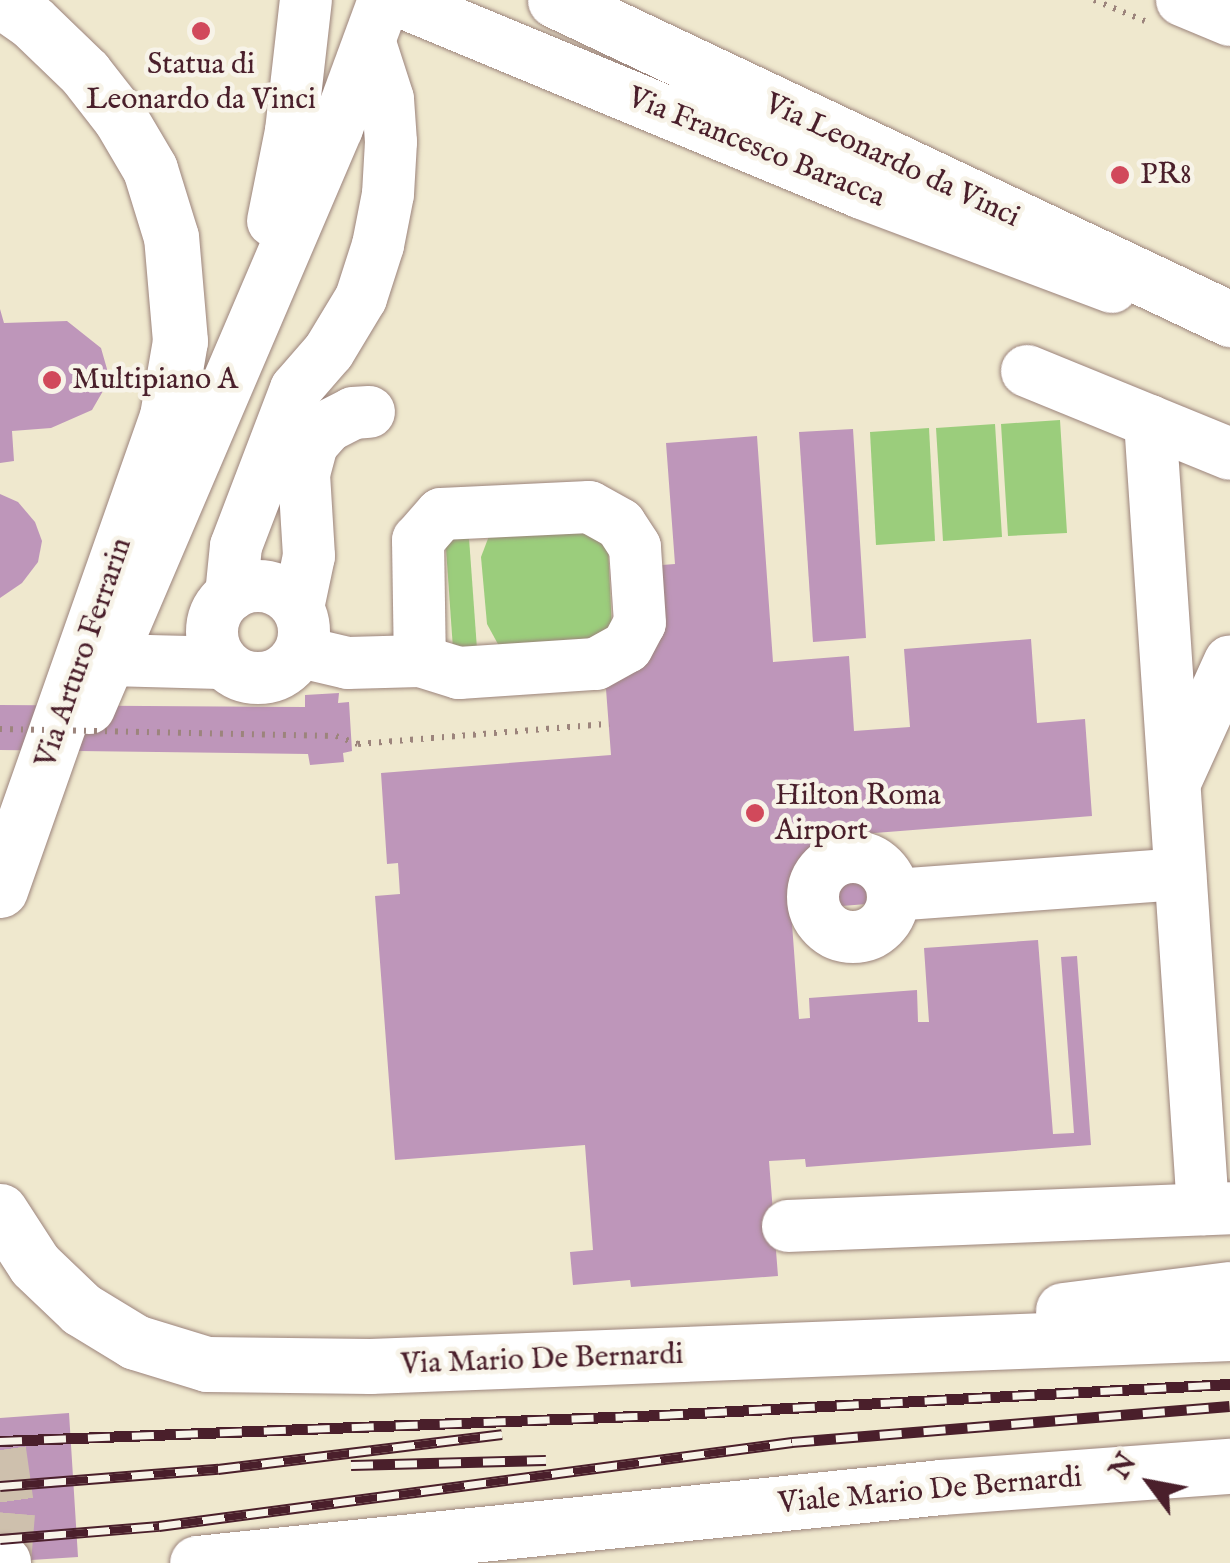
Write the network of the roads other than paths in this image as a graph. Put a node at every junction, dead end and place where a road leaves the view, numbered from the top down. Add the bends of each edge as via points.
1 (2, 0) edge
2 (48, 0) edge
3 (271, 0) edge
4 (306, 0) edge
5 (555, 0) edge
6 (1182, 0) edge
7 (384, 14) edge
8 (1230, 20) edge
9 (150, 168) junction
10 (279, 196) junction
11 (1230, 318) edge
12 (1230, 332) edge
13 (1027, 372) dead end
14 (368, 412) dead end
15 (189, 417) junction
16 (1150, 421) junction
17 (1230, 454) edge
18 (231, 594) junction
19 (300, 630) junction
20 (109, 660) junction
21 (420, 661) junction
22 (1230, 661) edge
23 (223, 663) junction
24 (66, 709) junction
25 (1174, 784) junction
26 (0, 818) edge
27 (0, 842) edge
28 (1180, 874) junction
29 (0, 890) edge
30 (894, 895) dead end
31 (0, 922) edge
32 (1216, 1208) edge
33 (0, 1211) edge
34 (788, 1226) dead end
35 (1230, 1289) edge
36 (1230, 1333) edge
37 (713, 1354) junction
38 (1230, 1466) edge
39 (1230, 1502) edge
40 (689, 1513) junction
41 (534, 1531) junction
42 (196, 1563) edge
43 (348, 1563) edge

1 - 9 main road, Via Arturo Ferrarin via 85,73
2 - 9 street via 102,67
3 - 10 street via 281,68
4 - 10 street
5 - 11 main road, Via Leonardo da Vinci
6 - 8 street
7 - 12 street, Via Francesco Baracca
7 - 15 street
7 - 18 street via 390,142 378,246 360,298 330,352 296,388 236,546
9 - 15 main road, Via Arturo Ferrarin via 166,214 178,290
10 - 15 street
13 - 16 street
14 - 19 street via 328,426 312,444 304,474 308,556
15 - 20 street
15 - 24 main road, Via Arturo Ferrarin
15 - 26 street, Via Arturo Ferrarin
16 - 17 street
16 - 25 street
18 - 19 street via 260,586 288,596
18 - 23 street via 220,605 211,635
19 - 21 street via 348,663
19 - 23 street via 279,674 264,679
20 - 23 street
20 - 31 street
21 - 21 street via 458,673 596,664 612,656 627,647 640,623 635,546 620,524 589,507 442,514 418,540
22 - 25 street
24 - 27 street
24 - 29 main road, Via Arturo Ferrarin
25 - 28 street
28 - 30 street
28 - 32 street
32 - 34 street
33 - 37 main road, Via Mario De Bernardi via 58,1290 108,1328 207,1364 370,1366
35 - 37 main road
36 - 37 main road
38 - 40 main road, Viale Mario De Bernardi
39 - 40 main road
40 - 41 main road
41 - 42 main road
41 - 43 main road

